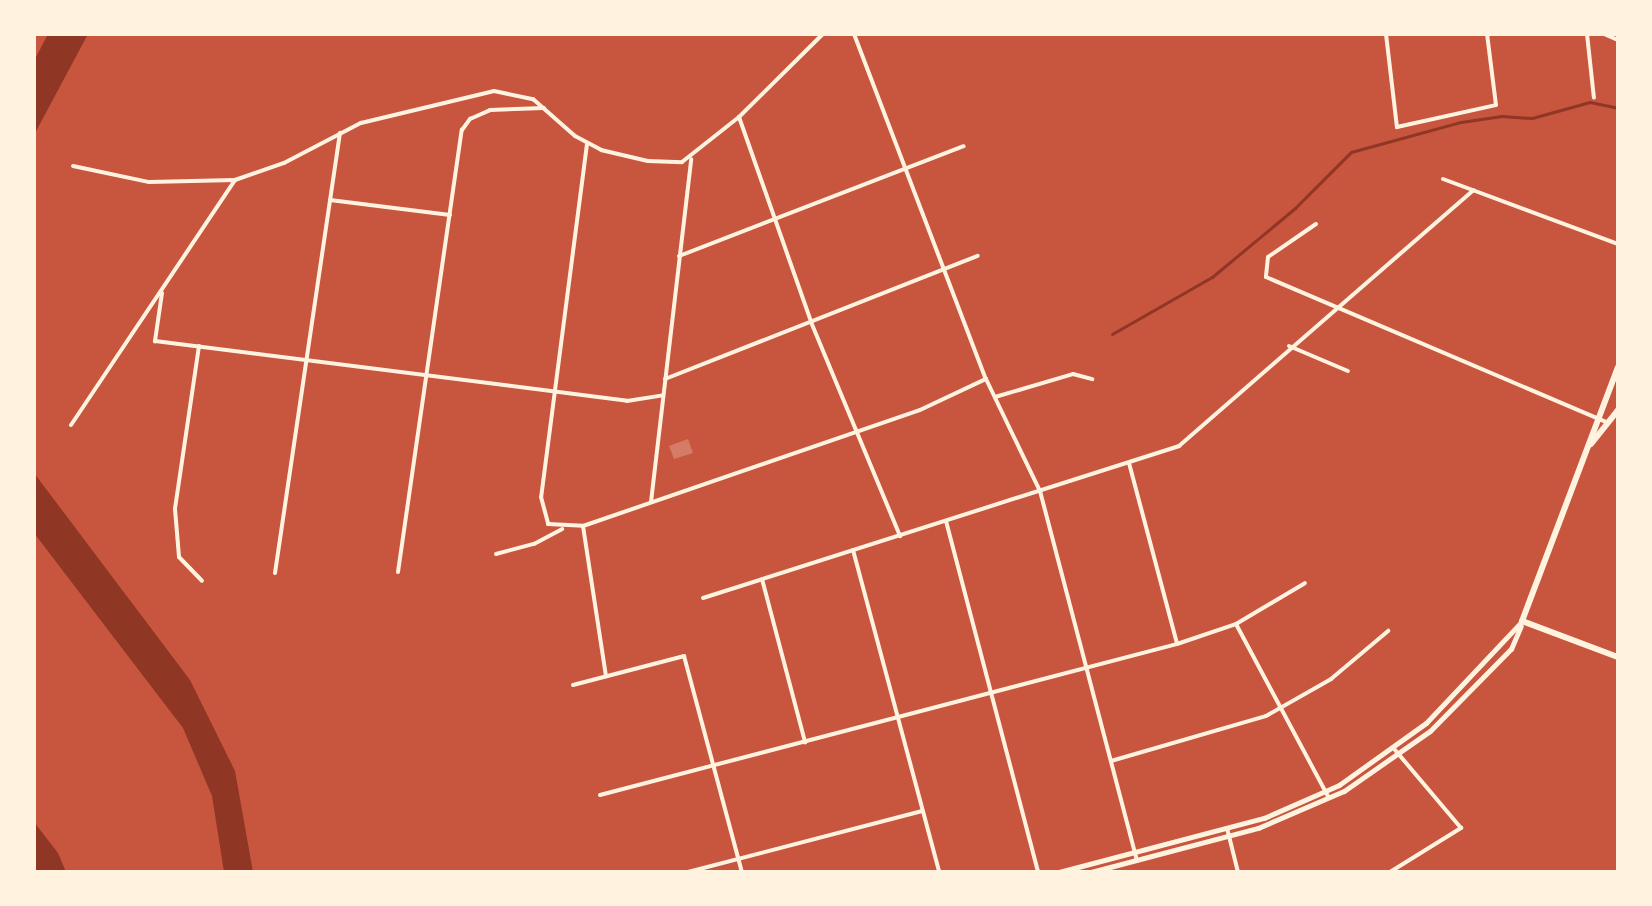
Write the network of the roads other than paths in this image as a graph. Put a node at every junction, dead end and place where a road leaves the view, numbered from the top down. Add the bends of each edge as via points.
1 (823, 34) edge
2 (854, 34) edge
3 (1386, 34) edge
4 (1487, 34) edge
5 (1587, 34) edge
6 (1604, 34) edge
7 (1618, 40) edge
8 (1594, 98) dead end
9 (546, 109) junction
10 (739, 117) junction
11 (340, 133) junction
12 (587, 144) junction
13 (964, 146) dead end
14 (691, 158) junction
15 (73, 166) dead end
16 (906, 169) junction
17 (1443, 179) dead end
18 (235, 180) junction
19 (1473, 190) junction
20 (330, 200) junction
21 (450, 215) junction
22 (775, 219) junction
23 (1316, 224) dead end
24 (1618, 244) edge
25 (679, 256) junction
26 (978, 256) dead end
27 (944, 270) junction
28 (162, 293) junction
29 (1336, 306) junction
30 (811, 322) junction
31 (199, 346) junction
32 (1289, 346) junction
33 (307, 360) junction
34 (1618, 367) edge
35 (1348, 371) dead end
36 (426, 375) junction
37 (1616, 378) edge
38 (665, 379) junction
39 (986, 379) junction
40 (1092, 379) dead end
41 (555, 392) junction
42 (663, 395) junction
43 (995, 397) junction
44 (1618, 410) edge
45 (1598, 419) junction
46 (1608, 423) junction
47 (71, 425) dead end
48 (857, 431) junction
49 (1586, 450) junction
50 (1129, 463) junction
51 (1040, 491) junction
52 (651, 502) junction
53 (946, 521) junction
54 (583, 526) junction
55 (564, 527) junction
56 (900, 536) junction
57 (853, 550) junction
58 (496, 554) dead end
59 (398, 572) dead end
60 (275, 573) dead end
61 (762, 579) junction
62 (202, 581) dead end
63 (1305, 583) dead end
64 (703, 598) dead end
65 (1522, 621) junction
66 (1236, 624) junction
67 (1388, 631) dead end
68 (1177, 644) junction
69 (1618, 657) edge
70 (1086, 668) junction
71 (606, 676) junction
72 (573, 685) dead end
73 (992, 693) junction
74 (1281, 709) junction
75 (898, 718) junction
76 (805, 742) junction
77 (1397, 753) junction
78 (1111, 761) junction
79 (713, 766) junction
80 (1326, 792) junction
81 (600, 795) dead end
82 (1330, 799) junction
83 (922, 810) junction
84 (1227, 828) junction
85 (1229, 836) junction
86 (1135, 852) junction
87 (738, 859) junction
88 (1137, 860) junction
89 (688, 872) edge
90 (742, 872) edge
91 (939, 872) edge
92 (1038, 872) edge
93 (1059, 872) edge
94 (1091, 872) edge
95 (1238, 872) edge
96 (1390, 872) edge

1 - 10 street
2 - 16 street
3 - 4 street via 1397,127 1496,105
5 - 8 street
6 - 7 street
9 - 11 street via 513,91 476,92
9 - 12 street
9 - 21 street via 504,107 465,125
10 - 14 street
10 - 22 street
11 - 18 street via 284,163
11 - 20 street
12 - 14 street via 648,161
12 - 41 street
13 - 16 street
14 - 25 street
15 - 18 street via 149,182
16 - 22 street
16 - 27 street
17 - 19 street
18 - 28 street
19 - 24 street
19 - 29 street
20 - 21 street
20 - 33 street
21 - 36 street
22 - 25 street
22 - 30 street
23 - 29 street via 1268,257 1266,277
25 - 38 street
26 - 27 street
27 - 30 street
27 - 39 street
28 - 31 street via 155,341
28 - 47 street
29 - 32 street
29 - 45 street
30 - 38 street
30 - 48 street
31 - 33 street
31 - 62 street via 175,509 179,557
32 - 35 street
32 - 50 street via 1174,449
33 - 36 street
33 - 60 street
34 - 37 main road
36 - 41 street
36 - 59 street
37 - 45 main road
38 - 42 street
39 - 43 street
39 - 48 street
40 - 43 street via 1073,374
41 - 42 street via 637,401
41 - 55 street via 543,519
42 - 52 street
43 - 51 street
44 - 46 main road
45 - 46 street
45 - 49 main road
46 - 49 main road
48 - 52 street
48 - 56 street
49 - 65 main road
50 - 51 street
50 - 68 street
51 - 53 street
51 - 70 street
52 - 54 street
53 - 56 street
53 - 73 street
54 - 55 street
54 - 71 street
55 - 58 street via 534,544
56 - 57 street
57 - 61 street
57 - 75 street
61 - 64 street
61 - 76 street
63 - 66 street
65 - 69 main road
65 - 77 street
66 - 68 street
66 - 74 street
67 - 74 street via 1331,679
68 - 70 street
70 - 73 street
70 - 78 street
71 - 72 street
71 - 79 street via 684,656
73 - 75 street
73 - 92 street
74 - 78 street via 1231,730
74 - 80 street
75 - 76 street
75 - 83 street
76 - 79 street
77 - 80 street
77 - 82 street
77 - 96 street via 1461,828
78 - 86 street
79 - 81 street
79 - 87 street
80 - 82 street
80 - 84 street
82 - 85 street
83 - 87 street
83 - 91 street
84 - 85 street
84 - 86 street
85 - 88 street
85 - 95 street
86 - 88 street
86 - 93 street
87 - 89 street
87 - 90 street
88 - 94 street

